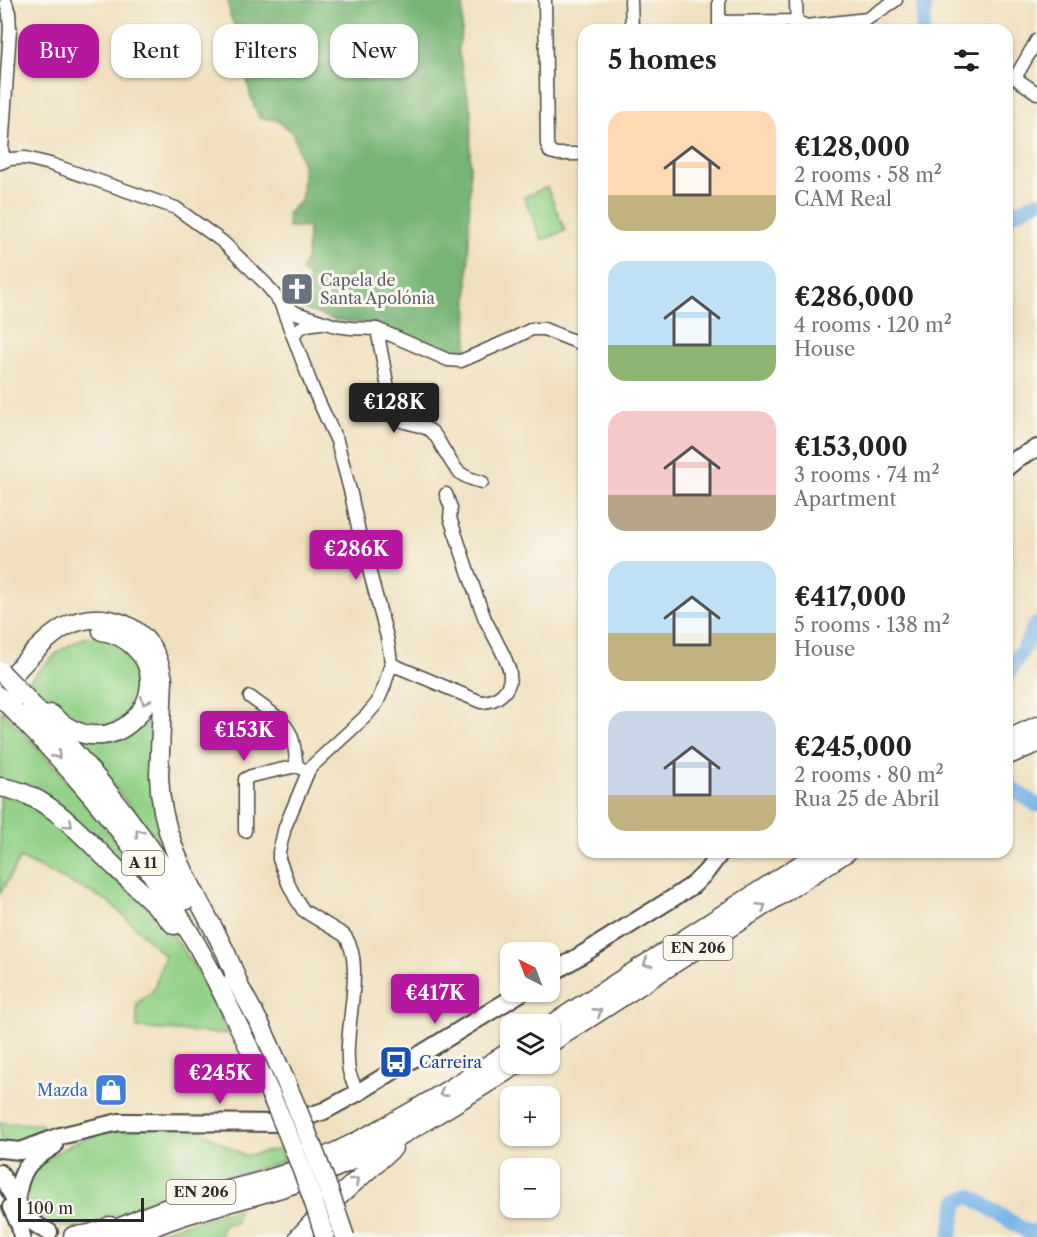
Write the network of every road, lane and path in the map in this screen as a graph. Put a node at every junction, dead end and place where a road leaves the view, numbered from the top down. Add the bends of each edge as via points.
1 (545, 0) edge
2 (632, 0) edge
3 (719, 0) edge
4 (796, 0) edge
5 (896, 0) edge
6 (6, 1) edge
7 (0, 17) edge
8 (632, 24) edge
9 (719, 24) edge
10 (797, 24) edge
11 (867, 24) edge
12 (1035, 47) edge
13 (1013, 75) edge
14 (1013, 79) edge
15 (1037, 93) edge
16 (578, 154) edge
17 (3, 162) edge
18 (279, 302) junction
19 (287, 321) junction
20 (324, 322) junction
21 (377, 329) junction
22 (293, 336) junction
23 (578, 343) edge
24 (1037, 448) edge
25 (1013, 462) edge
26 (482, 482) dead end
27 (446, 494) dead end
28 (391, 664) junction
29 (0, 672) edge
30 (0, 689) edge
31 (0, 697) edge
32 (250, 697) dead end
33 (0, 704) edge
34 (21, 705) junction
35 (1037, 726) edge
36 (1037, 743) edge
37 (1013, 746) edge
38 (1013, 749) edge
39 (303, 769) junction
40 (0, 787) edge
41 (245, 831) dead end
42 (716, 858) edge
43 (811, 858) edge
44 (838, 858) edge
45 (560, 968) edge
46 (240, 988) junction
47 (506, 1002) edge
48 (231, 1011) junction
49 (560, 1019) edge
50 (560, 1037) edge
51 (500, 1057) edge
52 (502, 1074) edge
53 (362, 1090) junction
54 (425, 1122) junction
55 (81, 1130) junction
56 (0, 1149) edge
57 (333, 1160) junction
58 (0, 1173) edge
59 (0, 1188) edge
60 (16, 1201) junction
61 (42, 1235) edge
62 (22, 1237) edge
63 (74, 1237) edge
64 (101, 1237) edge
65 (116, 1237) edge
66 (131, 1237) edge
67 (299, 1237) edge
68 (325, 1237) edge
69 (345, 1237) edge

1 - 16 street via 547,144 550,152
2 - 8 street
3 - 9 street
4 - 10 street
5 - 11 street
6 - 7 street
6 - 17 street via 10,29
12 - 13 street
14 - 15 street
17 - 18 street via 26,158 50,164 176,208 230,248
18 - 19 street
18 - 20 street via 296,313
19 - 20 street via 301,318
19 - 22 street
20 - 21 street
20 - 22 street via 302,327
21 - 23 street via 448,360 461,361 532,329 544,329
21 - 26 street via 393,415 430,430 457,471
22 - 28 street via 337,441
24 - 25 main road
27 - 28 street via 450,518 485,619 510,672 509,680 500,697 481,702
28 - 39 street via 377,702 366,716 311,767
29 - 34 highway, A 11, bridge
30 - 46 highway via 48,640 75,622 101,619 123,624 144,638 161,668 163,680 159,776 171,843
31 - 34 highway, A 11, bridge
32 - 39 street via 289,730
33 -> 34 highway, A 11 via 56,647 79,634 104,631 118,635 137,649 147,667 150,679 144,707 114,733 82,734 59,722 38,702
46 -> 34 highway, A 11 via 151,849 96,778
34 -> 48 highway, A 11 via 46,743 159,886
35 - 37 highway
36 - 38 highway
39 - 41 street via 245,779
39 - 53 street via 280,842 279,859 303,910 349,940 354,964 349,1068
40 -> 48 highway, A 11 via 21,792 50,808 153,902 175,926
42 - 45 main road via 693,885
43 -> 49 highway, EN 206
50 -> 44 highway, EN 206
46 - 69 highway, A 11, bridge via 260,1024 307,1133
47 - 53 main road
48 - 68 highway, A 11, bridge via 278,1112
51 -> 57 highway, EN 206
52 - 54 highway, EN 206
53 - 55 main road via 324,1111 286,1123 119,1122
54 - 57 highway, EN 206 via 371,1151
67 -> 54 highway via 340,1194
55 - 56 main road via 20,1151
55 - 60 main road via 26,1166
57 - 63 highway, EN 206 via 154,1206 97,1233
57 - 64 highway via 158,1211
57 - 65 highway via 296,1177 160,1217
57 - 66 highway, EN 206 via 297,1183 169,1221
58 - 60 main road
59 - 62 main road
60 - 61 main road
61 - 63 main road

